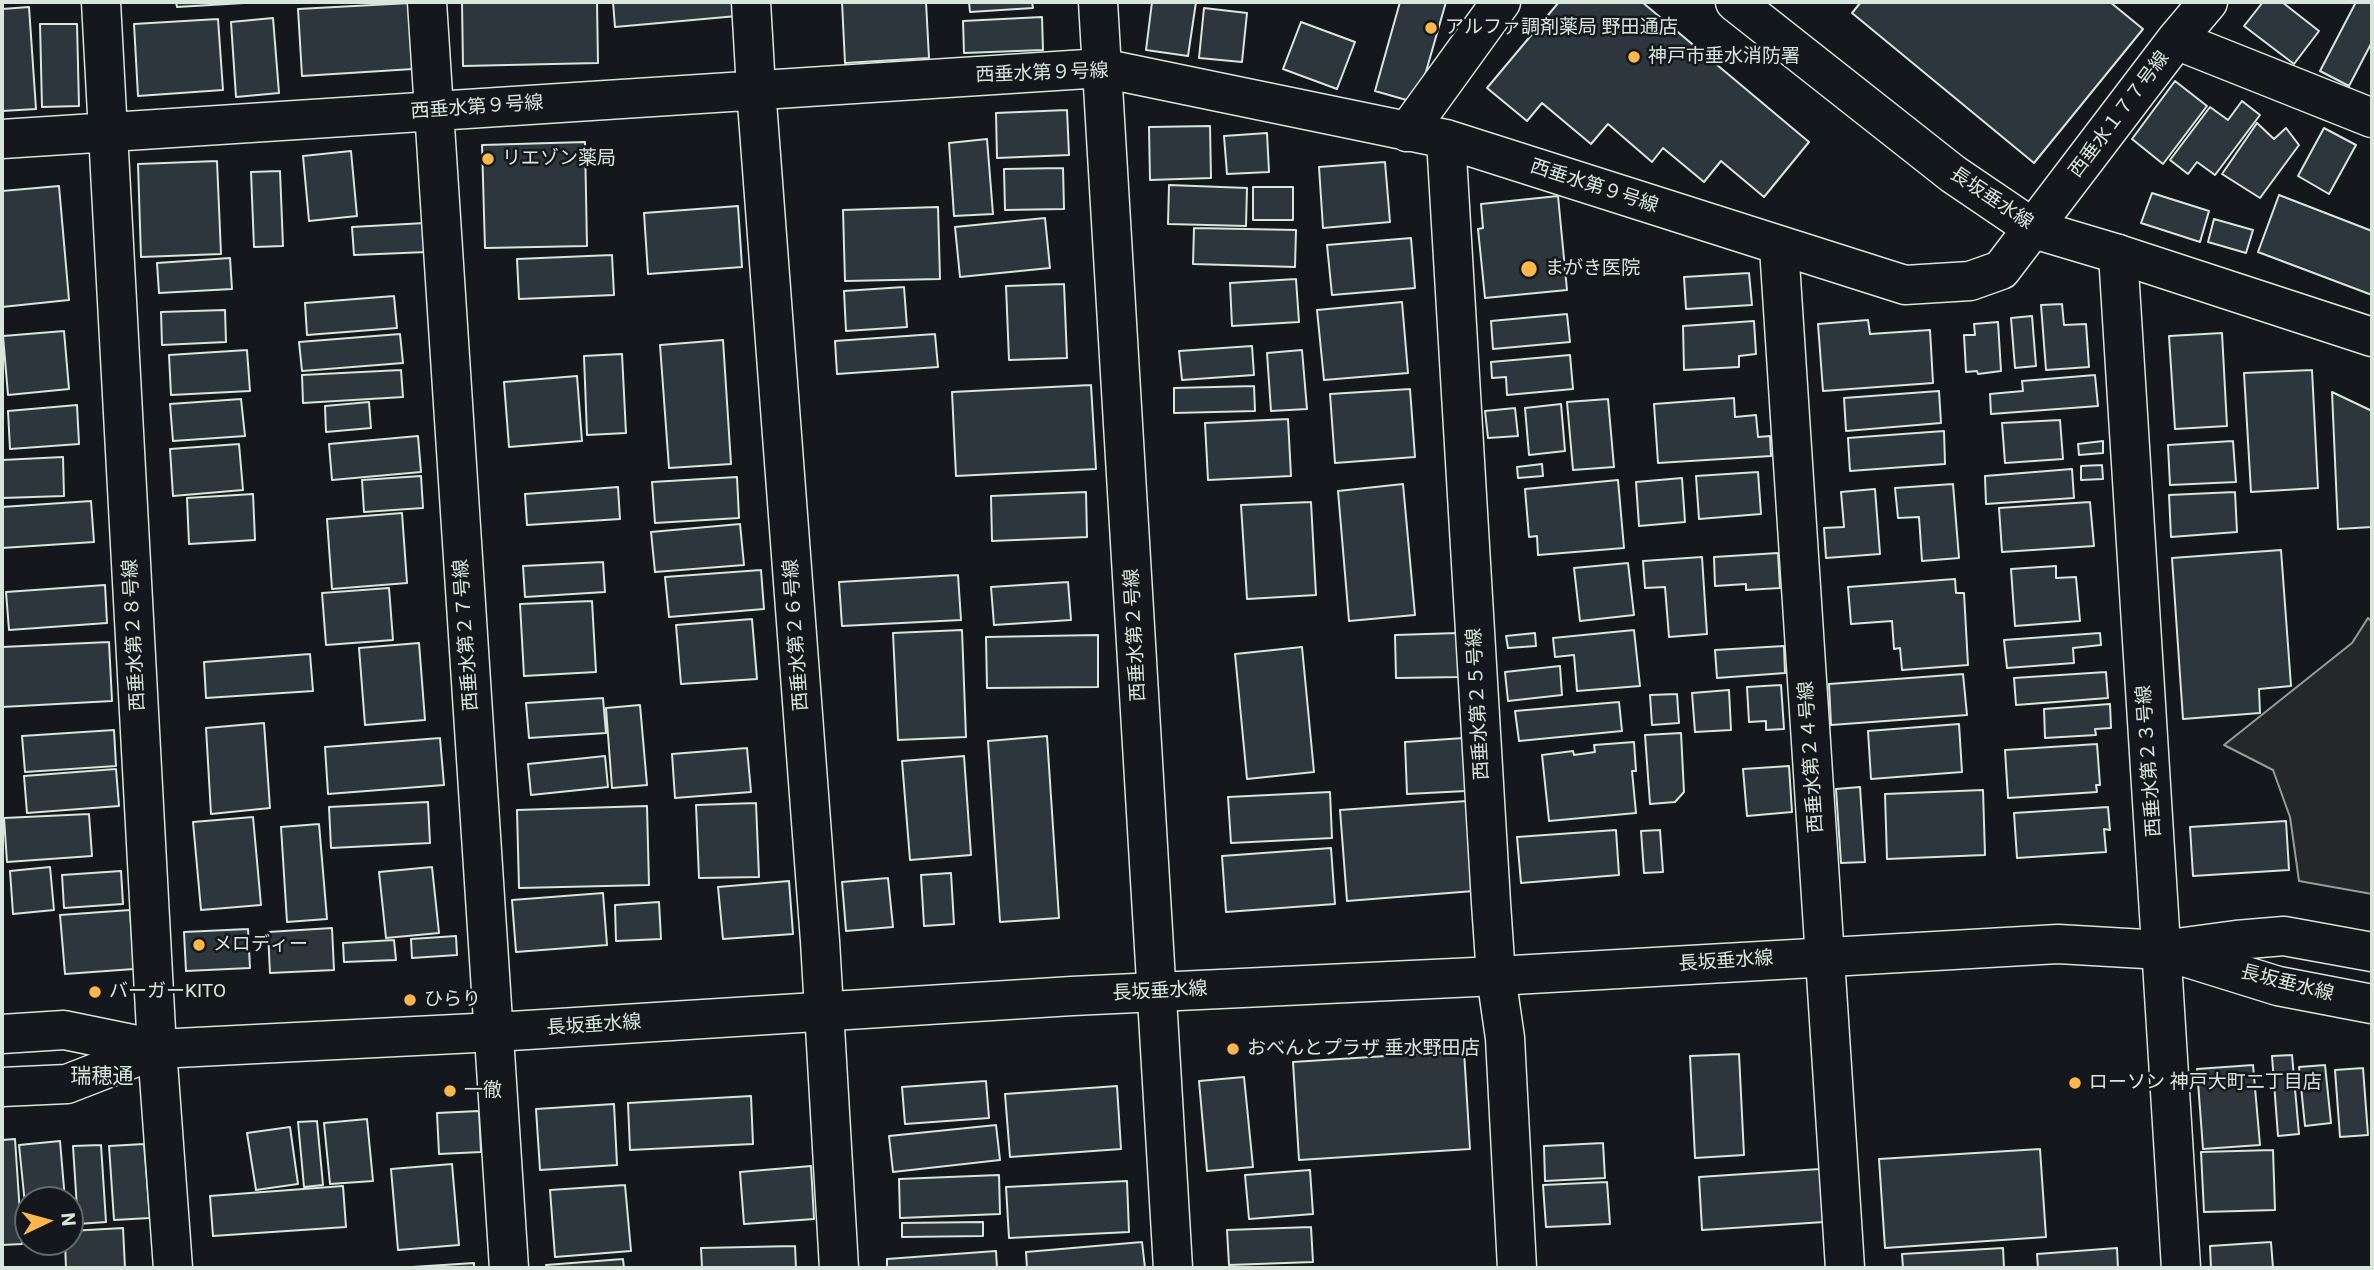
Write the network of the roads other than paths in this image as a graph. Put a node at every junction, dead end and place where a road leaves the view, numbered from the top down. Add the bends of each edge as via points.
1 (101, 2) edge
2 (427, 2) edge
3 (751, 2) edge
4 (1098, 2) edge
5 (1501, 2) edge
6 (1735, 2) edge
7 (2208, 2) edge
8 (2176, 40) junction
9 (1102, 68) junction
10 (755, 89) junction
11 (432, 111) junction
12 (2372, 118) edge
13 (108, 132) junction
14 (1407, 132) junction
15 (2, 139) edge
16 (1446, 139) junction
17 (2034, 229) junction
18 (1779, 247) junction
19 (2118, 254) junction
20 (2372, 337) edge
21 (2162, 950) junction
22 (2372, 952) edge
23 (1825, 956) junction
24 (1496, 976) junction
25 (1158, 992) junction
26 (2372, 1004) edge
27 (823, 1010) junction
28 (495, 1032) junction
29 (2, 1034) edge
30 (157, 1049) junction
31 (2, 1087) edge
32 (173, 1268) edge
33 (509, 1268) edge
34 (839, 1268) edge
35 (1173, 1268) edge
36 (1517, 1268) edge
37 (1845, 1268) edge
38 (2181, 1268) edge

1 - 13 street, 西垂水第２８号線
2 - 11 street, 西垂水第２７号線
3 - 10 street, 西垂水第２６号線
4 - 9 street, 西垂水第２号線
5 - 14 street
6 - 17 street, 長坂垂水線 via 1953,174
7 - 8 street, 西垂水１７７号線
8 - 12 street
8 - 17 street, 西垂水１７７号線
9 - 10 street, 西垂水第９号線
9 - 14 street, 西垂水第９号線
9 - 25 street, 西垂水第２号線
10 - 11 street, 西垂水第９号線
10 - 27 street, 西垂水第２６号線
11 - 13 street, 西垂水第９号線
11 - 28 street, 西垂水第２７号線
13 - 15 street, 西垂水第９号線
13 - 30 street, 西垂水第２８号線
14 - 16 street, 西垂水第９号線
16 - 18 street, 西垂水第９号線
16 - 24 street, 西垂水第２５号線
17 - 18 street, 西垂水第９号線 via 2001,270 1970,281 1905,285
17 - 19 street, 長坂垂水線
18 - 23 street, 西垂水第２４号線
19 - 20 street, 長坂垂水線
19 - 21 street, 西垂水第２３号線
21 - 22 street, 長坂垂水線 via 2284,936
21 - 23 street, 長坂垂水線 via 2058,944
21 - 26 street, 長坂垂水線 via 2278,986
21 - 38 street, 西垂水第２３号線
23 - 24 street, 長坂垂水線
23 - 37 street, 西垂水第２４号線
24 - 25 street, 長坂垂水線
24 - 36 street, 西垂水第２５号線 via 1505,1038
25 - 27 street, 長坂垂水線
25 - 35 street, 西垂水第２号線
27 - 28 street, 長坂垂水線
27 - 34 street, 西垂水第２６号線
28 - 30 street, 長坂垂水線
28 - 33 street, 西垂水第２７号線
29 - 30 street, 長坂垂水線 via 64,1030
30 - 31 street, 長坂垂水線 via 66,1084
30 - 32 street, 西垂水第２８号線

